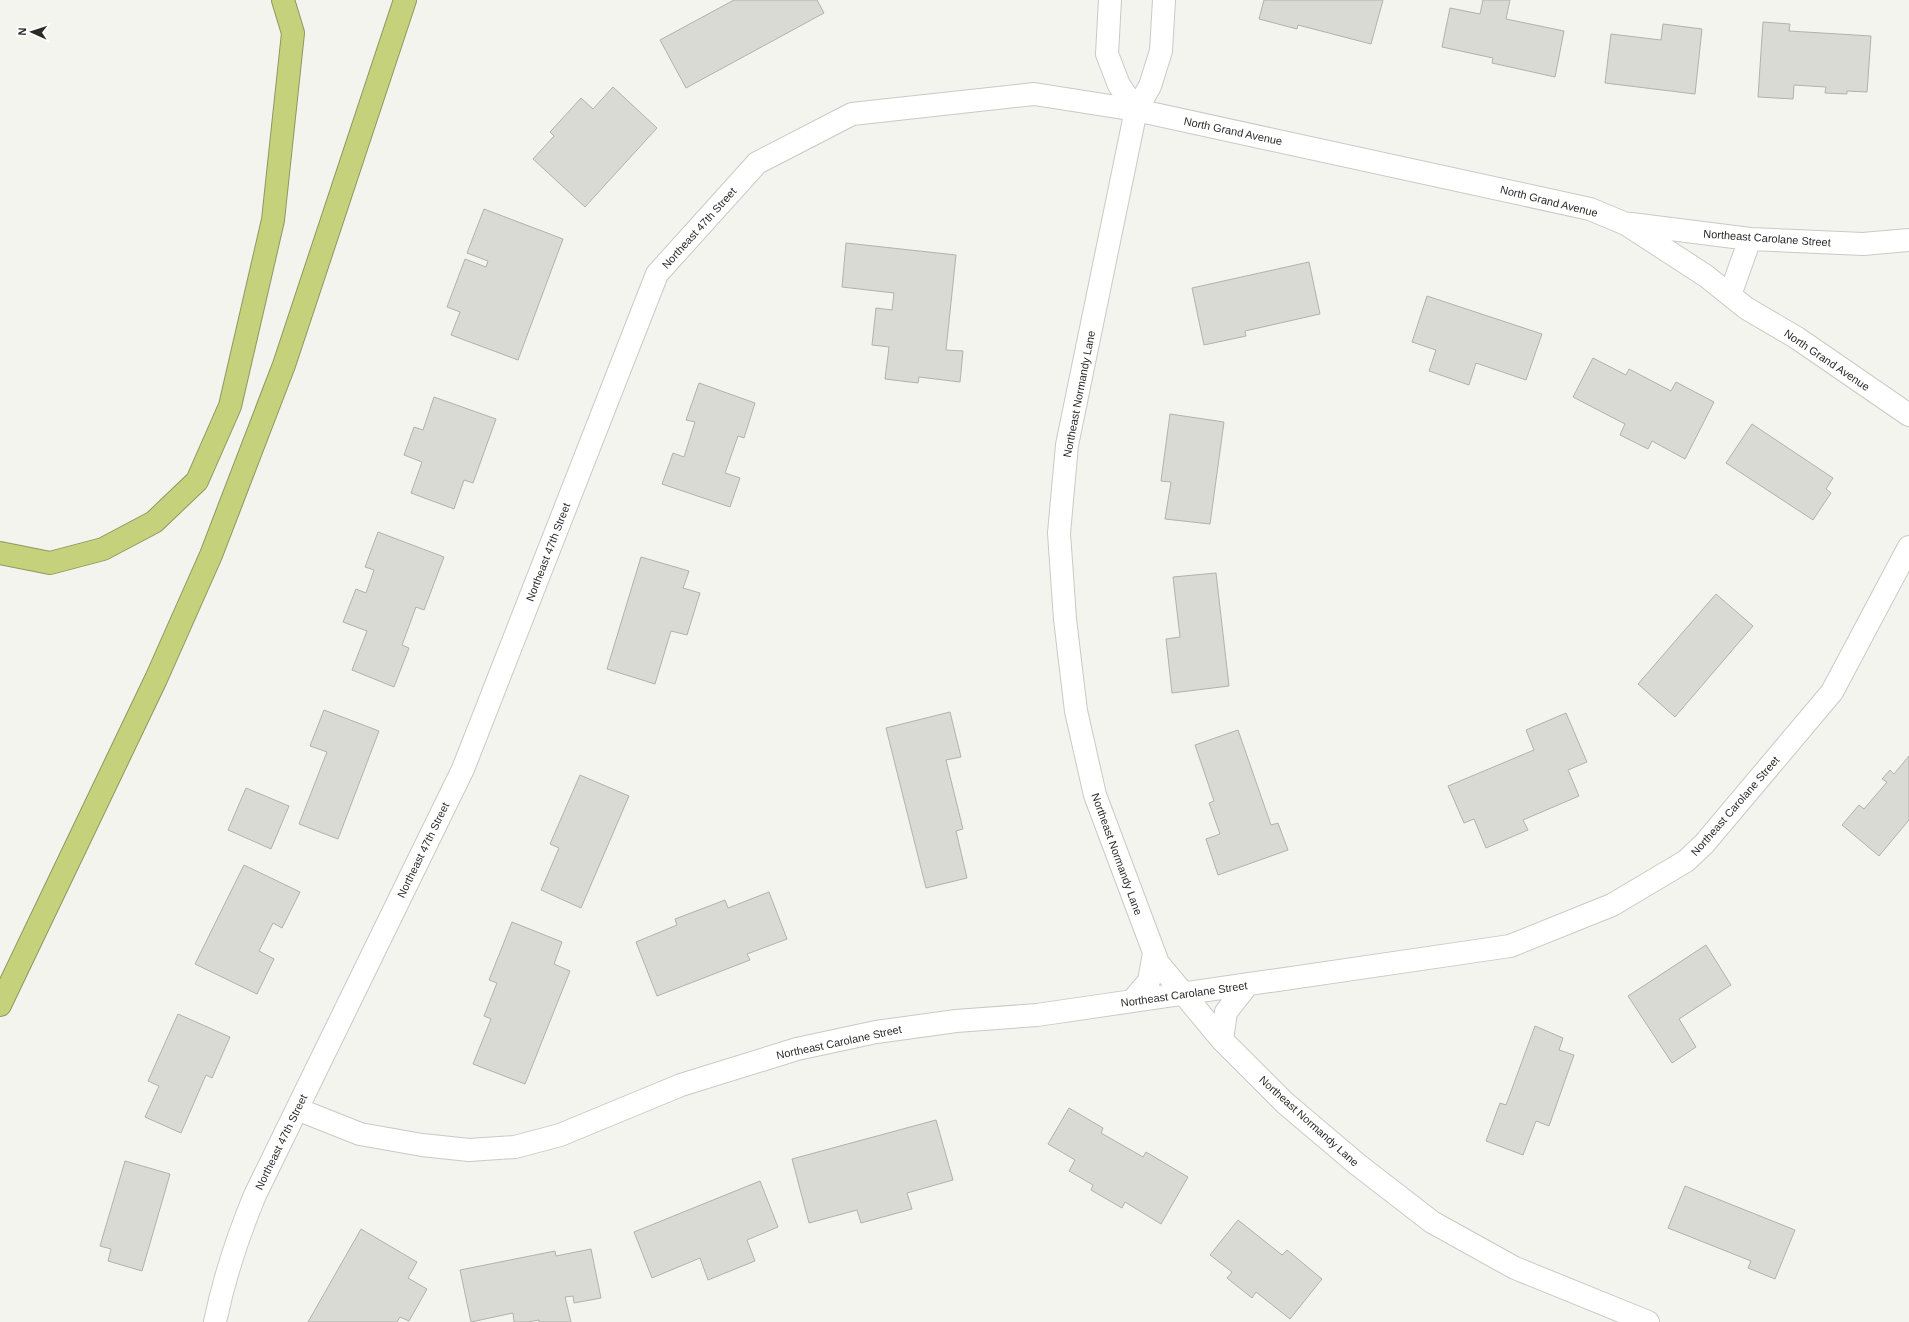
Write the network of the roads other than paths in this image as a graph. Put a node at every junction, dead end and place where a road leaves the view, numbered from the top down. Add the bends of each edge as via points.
1 (283, 0) edge
2 (405, 0) edge
3 (1110, 0) edge
4 (1164, 0) edge
5 (1136, 110) junction
6 (1626, 224) junction
7 (1750, 239) junction
8 (1909, 240) edge
9 (1730, 295) junction
10 (1909, 415) edge
11 (1909, 547) edge
12 (0, 553) edge
13 (1154, 953) junction
14 (1248, 984) junction
15 (1182, 994) junction
16 (1132, 1001) junction
17 (0, 1005) edge
18 (1222, 1040) junction
19 (297, 1108) junction
20 (215, 1322) edge
21 (1648, 1322) edge

1 - 12 highway via 293,33 273,220 230,406 197,481 154,522 103,549 50,563
2 - 17 highway via 284,364 211,555 156,679
3 - 5 street via 1107,54 1119,85
4 - 5 street, Northeast Normandy Lane via 1161,51 1150,86
5 - 6 street, North Grand Avenue via 1590,209
5 - 13 street, Northeast Normandy Lane via 1067,445 1059,533 1065,619 1076,711 1095,795
5 - 19 street, Northeast 47th Street via 1034,94 852,114 757,163 657,274 463,769
6 - 7 street, Northeast Carolane Street
6 - 9 street, North Grand Avenue via 1706,276
7 - 8 street, Northeast Carolane Street via 1863,244
7 - 9 street
9 - 10 street, North Grand Avenue
11 - 14 street, Northeast Carolane Street via 1832,692 1709,838 1686,861 1612,904 1510,946
13 - 15 street, Northeast Normandy Lane via 1158,963
13 - 16 street via 1149,981
14 - 15 street, Northeast Carolane Street
14 - 18 street via 1226,1012
15 - 16 street, Northeast Carolane Street
15 - 18 street, Northeast Normandy Lane
16 - 19 street, Northeast Carolane Street via 1037,1015 956,1021 876,1032 797,1049 681,1085 560,1136 515,1147 469,1150 360,1134
18 - 21 street, Northeast Normandy Lane via 1285,1103 1357,1164 1432,1222 1515,1268
19 - 20 street, Northeast 47th Street via 245,1218 222,1290

